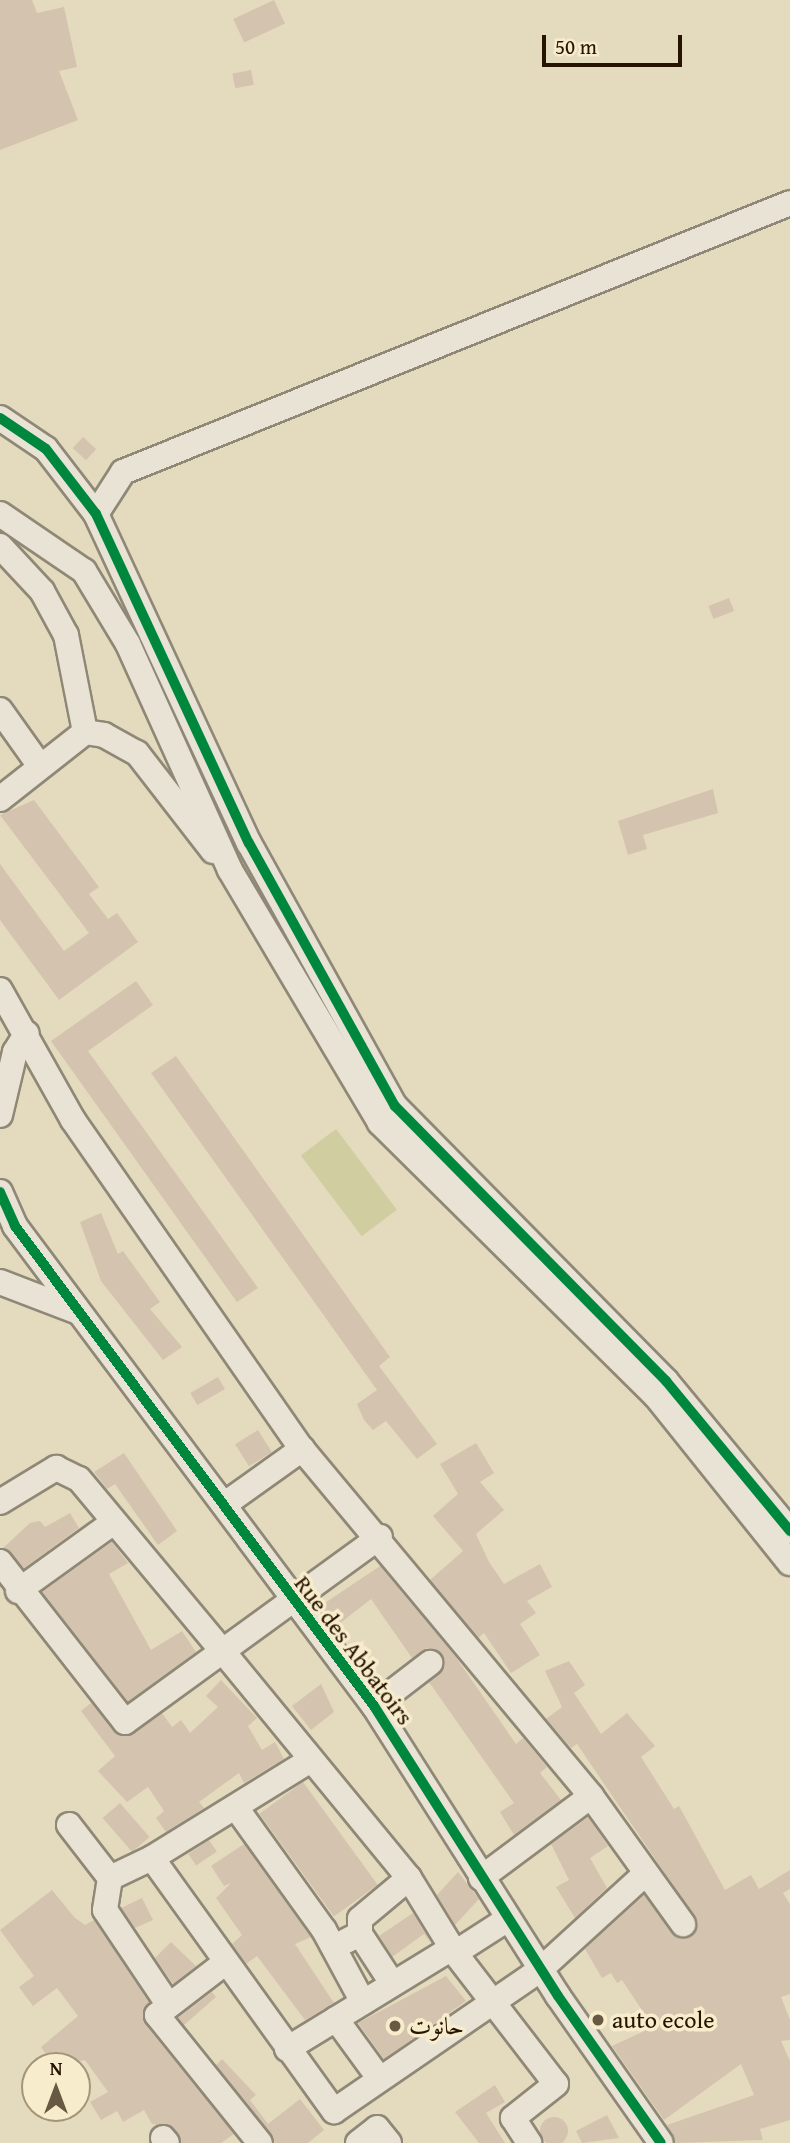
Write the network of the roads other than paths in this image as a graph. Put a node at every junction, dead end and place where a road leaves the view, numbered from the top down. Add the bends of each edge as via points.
1 (790, 204) edge
2 (0, 418) edge
3 (0, 514) edge
4 (96, 514) junction
5 (0, 546) edge
6 (0, 710) edge
7 (85, 732) junction
8 (40, 766) junction
9 (0, 799) edge
10 (230, 870) junction
11 (0, 990) edge
12 (14, 1044) edge
13 (0, 1115) edge
14 (1, 1199) edge
15 (40, 1259) junction
16 (1, 1283) edge
17 (33, 1293) junction
18 (81, 1313) junction
19 (302, 1449) junction
20 (0, 1502) edge
21 (225, 1504) junction
22 (111, 1524) junction
23 (790, 1531) edge
24 (380, 1537) junction
25 (0, 1562) edge
26 (790, 1563) edge
27 (18, 1591) junction
28 (293, 1605) junction
29 (225, 1654) junction
30 (430, 1663) dead end
31 (374, 1706) junction
32 (309, 1761) junction
33 (591, 1796) junction
34 (237, 1809) junction
35 (69, 1825) dead end
36 (152, 1858) junction
37 (646, 1873) junction
38 (110, 1878) junction
39 (409, 1878) junction
40 (481, 1878) junction
41 (508, 1919) junction
42 (683, 1924) dead end
43 (360, 1934) junction
44 (333, 1947) junction
45 (453, 1950) junction
46 (226, 1962) junction
47 (541, 1969) junction
48 (392, 1983) junction
49 (166, 2001) junction
50 (492, 2001) junction
51 (363, 2002) junction
52 (336, 2019) junction
53 (287, 2049) junction
54 (379, 2078) junction
55 (260, 2143) edge
56 (358, 2143) edge
57 (389, 2143) edge
58 (529, 2143) edge
59 (661, 2143) edge

1 - 4 street via 123,472
2 - 4 street via 46,449
3 - 10 street via 84,571 128,644
4 - 23 street via 249,843 395,1106 666,1381
5 - 7 street via 42,591 66,635
6 - 8 street
7 - 8 street
7 - 10 street via 137,753
8 - 9 street
10 - 26 street via 380,1123 656,1396
11 - 12 street
12 - 13 street
12 - 19 street via 73,1119
14 - 15 street, Rue des Abbatoirs
15 - 17 street
15 - 18 street, Rue des Abbatoirs
16 - 17 street
17 - 18 street
18 - 21 street, Rue des Abbatoirs
19 - 21 street
19 - 24 street
20 - 22 street via 56,1468 79,1479
21 - 28 street, Rue des Abbatoirs
22 - 27 street
22 - 29 street
24 - 28 street
24 - 33 street
25 - 27 street
27 - 29 street via 125,1722
28 - 29 street
28 - 31 street, Rue des Abbatoirs
29 - 32 street
30 - 31 street
31 - 40 street, Rue des Abbatoirs
32 - 34 street
32 - 39 street
33 - 37 street
33 - 40 street
34 - 36 street
34 - 44 street
35 - 38 street
36 - 38 street
36 - 46 street
37 - 42 street
37 - 47 street
38 - 49 street via 105,1910
39 - 43 street via 360,1919
39 - 45 street
40 - 41 street, Rue des Abbatoirs
41 - 45 street
41 - 47 street, Rue des Abbatoirs
43 - 44 street
43 - 48 street
44 - 51 street
45 - 48 street
45 - 50 street
46 - 49 street
46 - 53 street
47 - 50 street
47 - 59 street, Rue des Abbatoirs
48 - 51 street
49 - 55 street via 157,2015
50 - 54 street
50 - 58 street via 556,2084 513,2118
51 - 52 street
52 - 53 street
52 - 54 street
53 - 54 street via 334,2111
56 - 57 street via 377,2128

